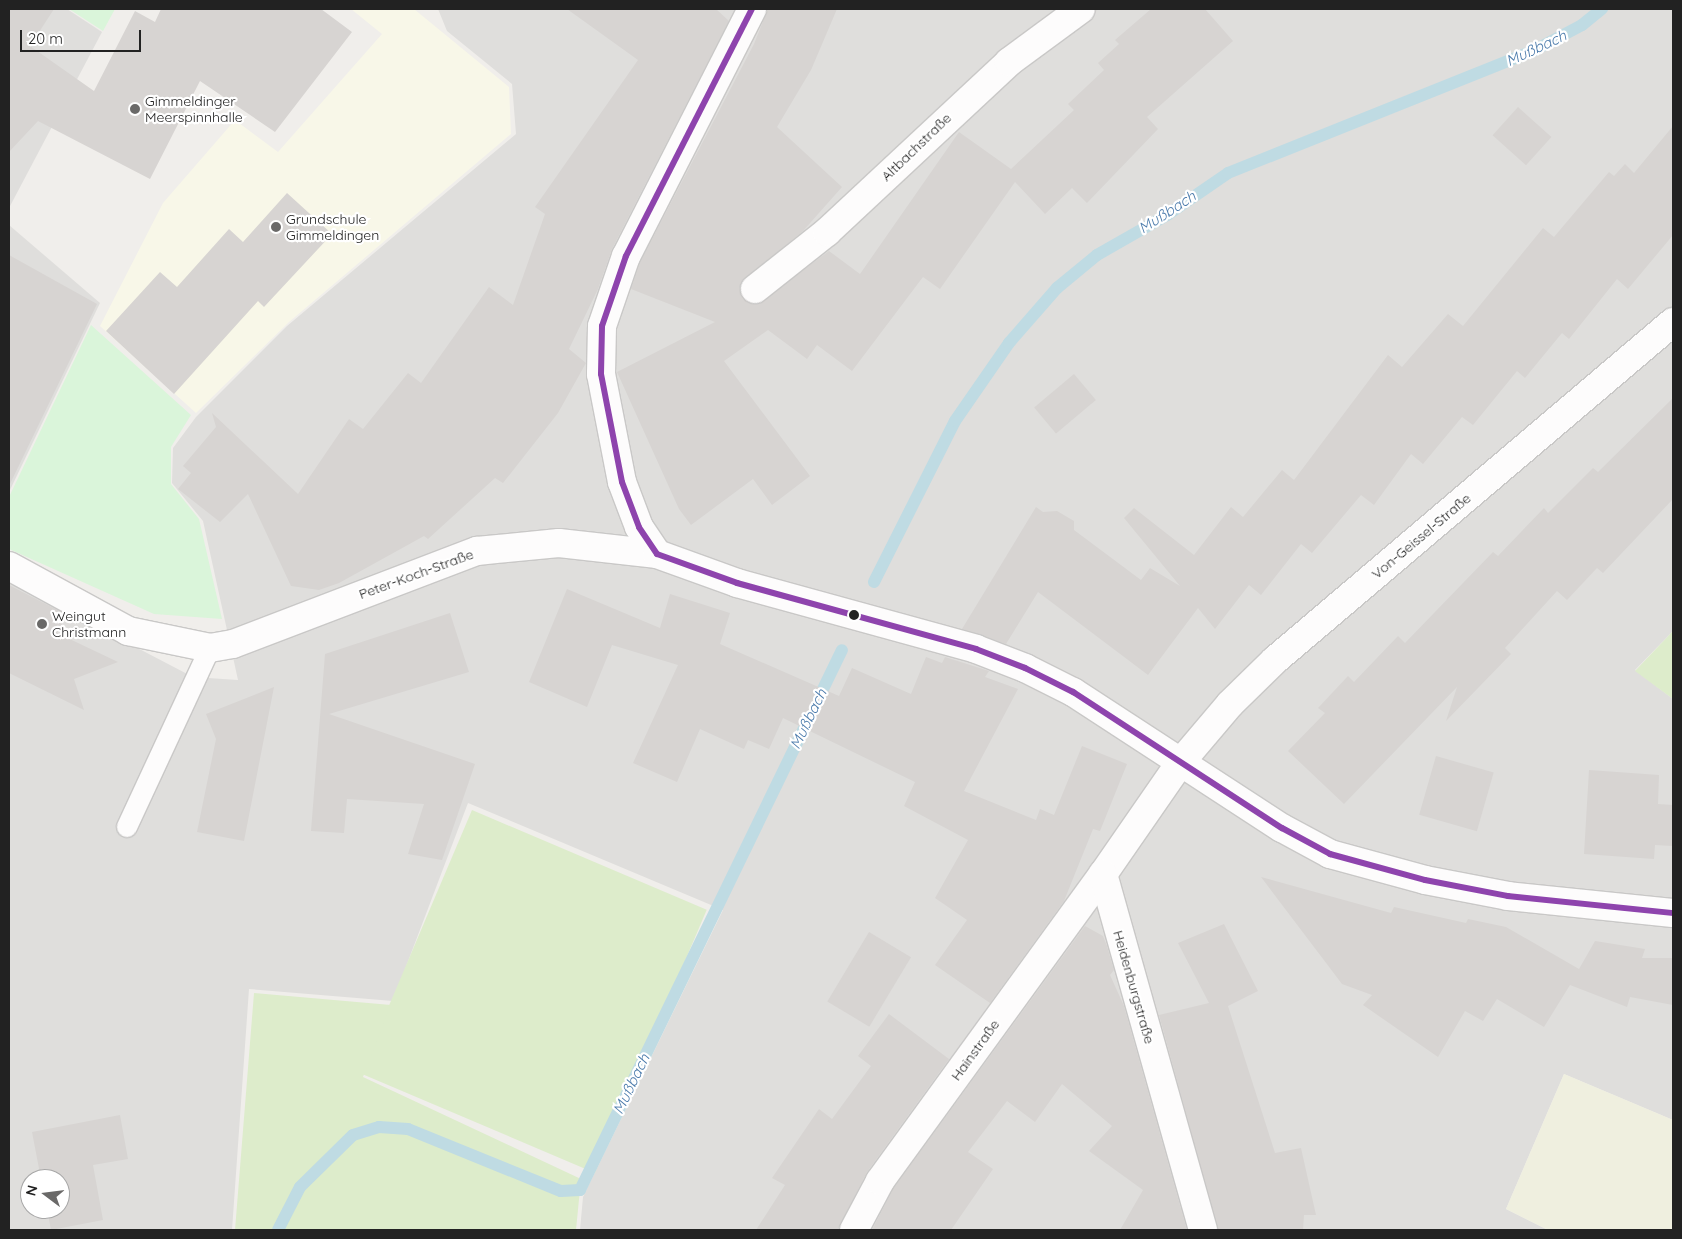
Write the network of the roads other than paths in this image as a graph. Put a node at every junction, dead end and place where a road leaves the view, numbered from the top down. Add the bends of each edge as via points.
1 (752, 9) edge
2 (1081, 9) edge
3 (755, 289) dead end
4 (1673, 322) edge
5 (657, 554) junction
6 (9, 566) edge
7 (210, 648) junction
8 (1180, 763) junction
9 (127, 827) dead end
10 (1103, 874) junction
11 (1673, 913) edge
12 (854, 1230) edge
13 (1203, 1230) edge

1 - 5 street via 626,256 602,326 601,374 622,482 639,527
2 - 3 street, Altbachstraße via 1009,62 827,232
4 - 8 street, Von-Geissel-Straße via 1275,660 1230,704
5 - 7 street, Peter-Koch-Straße via 559,542 477,551 233,644
5 - 8 street, Peter-Koch-Straße via 737,583 976,649 1025,668 1073,692
6 - 7 street, Peter-Koch-Straße via 128,631
7 - 9 lane
8 - 10 street
8 - 11 street, Peter-Koch-Straße via 1282,828 1330,854 1366,866 1508,896
10 - 12 street, Hainstraße via 880,1181
10 - 13 street, Heidenburgstraße

